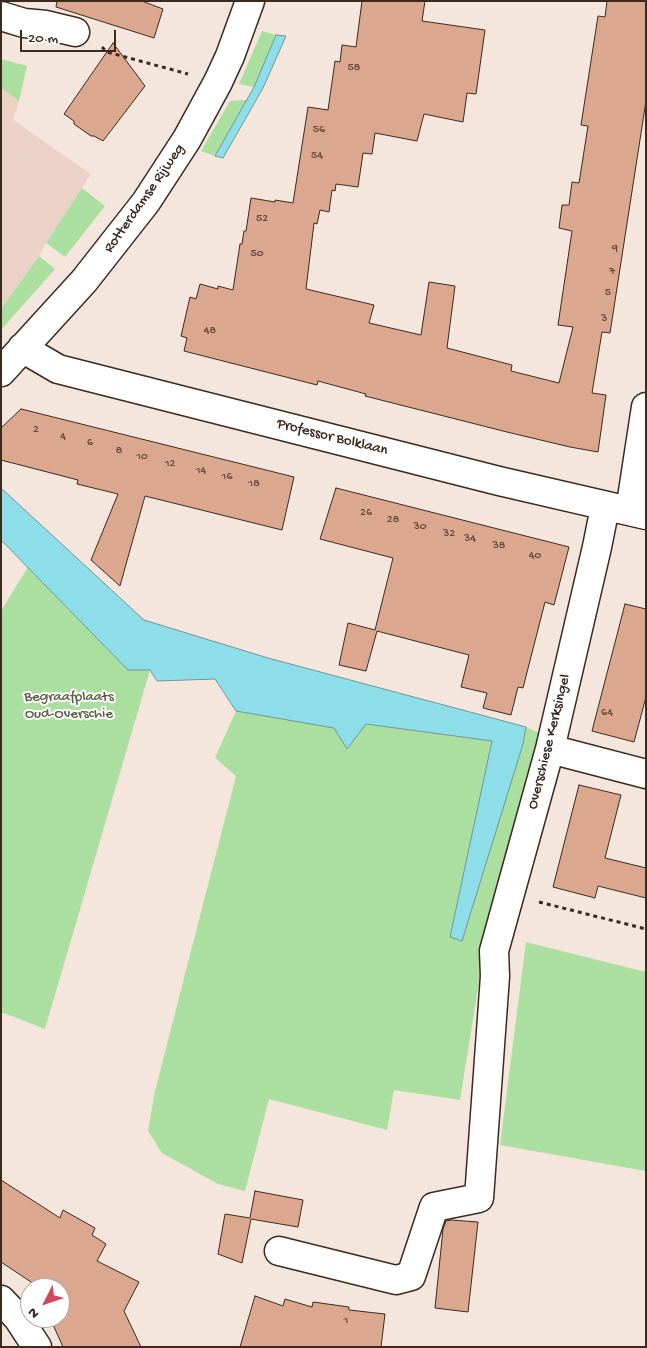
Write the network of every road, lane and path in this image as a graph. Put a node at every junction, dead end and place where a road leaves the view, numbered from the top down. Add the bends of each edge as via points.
1 (250, 1) edge
2 (1, 16) edge
3 (75, 32) joint
4 (218, 82) junction
5 (22, 348) junction
6 (1, 372) edge
7 (646, 408) edge
8 (627, 511) edge
9 (550, 749) junction
10 (646, 774) edge
11 (510, 894) junction
12 (646, 929) edge
13 (278, 1251) dead end
14 (1, 1300) edge
15 (37, 1347) edge

1 - 4 street, Rotterdamse Rijweg
2 - 3 street
3 - 4 path via 95,41 107,52
4 - 5 street, Rotterdamse Rijweg via 187,139 146,202 84,281
5 - 6 street, Rotterdamse Rijweg
5 - 8 street, Professor Bolklaan via 58,369
7 - 8 street, Overschiese Kerksingel
8 - 9 street, Overschiese Kerksingel via 597,547
9 - 10 street
9 - 11 street, Overschiese Kerksingel
11 - 12 path
11 - 13 street, Overschiese Kerksingel via 494,951 479,1198 434,1208 411,1276 396,1280
14 - 15 street via 18,1318

